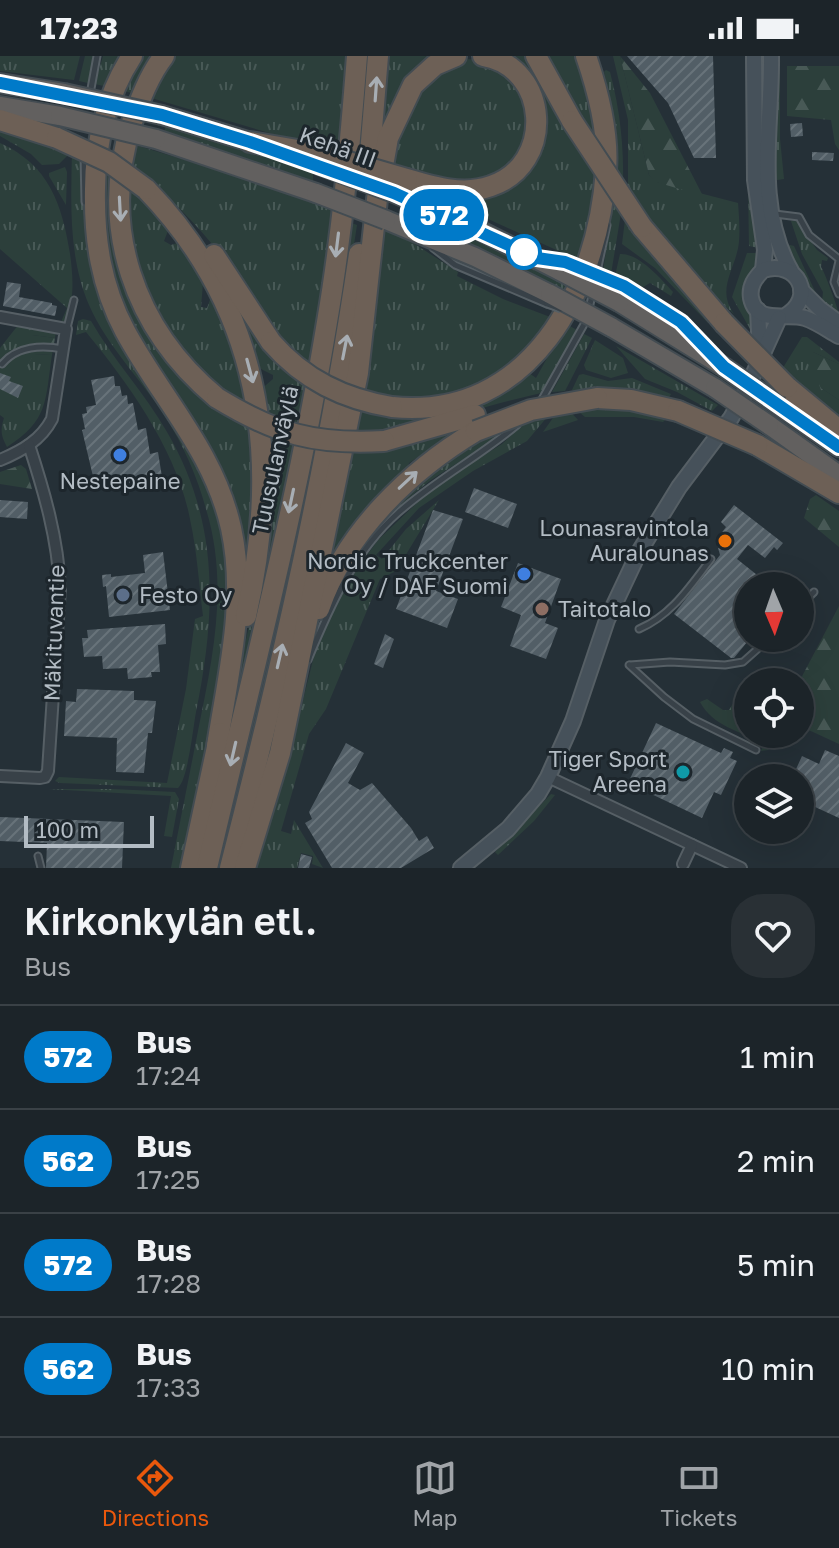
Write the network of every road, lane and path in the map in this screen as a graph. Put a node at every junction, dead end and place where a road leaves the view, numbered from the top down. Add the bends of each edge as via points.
1 (97, 56) edge
2 (132, 56) edge
3 (164, 56) edge
4 (357, 56) edge
5 (378, 56) edge
6 (456, 56) edge
7 (483, 56) edge
8 (530, 56) edge
9 (536, 56) edge
10 (586, 56) edge
11 (754, 56) edge
12 (771, 56) edge
13 (547, 80) junction
14 (0, 83) edge
15 (0, 106) edge
16 (0, 120) edge
17 (250, 142) joint
18 (605, 146) junction
19 (400, 186) junction
20 (146, 189) junction
21 (770, 214) junction
22 (97, 246) junction
23 (839, 260) edge
24 (763, 270) junction
25 (791, 271) junction
26 (801, 290) junction
27 (839, 294) edge
28 (74, 300) dead end
29 (758, 310) junction
30 (0, 317) edge
31 (782, 317) junction
32 (839, 323) edge
33 (66, 329) junction
34 (839, 336) edge
35 (64, 349) junction
36 (760, 361) junction
37 (2, 364) dead end
38 (784, 396) junction
39 (475, 423) junction
40 (839, 430) edge
41 (29, 445) junction
42 (839, 447) edge
43 (0, 460) edge
44 (839, 475) edge
45 (839, 493) edge
46 (711, 559) dead end
47 (639, 629) dead end
48 (754, 652) edge
49 (299, 665) junction
50 (292, 698) junction
51 (217, 746) junction
52 (756, 750) dead end
53 (0, 776) edge
54 (548, 777) junction
55 (197, 835) junction
56 (692, 845) junction
57 (38, 856) dead end
58 (683, 864) dead end
59 (41, 868) edge
60 (184, 868) edge
61 (191, 868) edge
62 (207, 868) edge
63 (230, 868) edge
64 (245, 868) edge
65 (461, 868) edge
66 (741, 868) edge

1 - 22 lane via 83,168 89,232
2 - 22 highway via 100,136 95,167
3 -> 39 highway, bridge via 138,105 124,149 121,227 137,290 158,335 182,366 217,398 296,436 384,441
4 -> 62 highway, Tuusulanväylä via 327,321
63 -> 5 highway, Tuusulanväylä via 297,581 348,329
6 - 49 highway via 435,65 413,85 388,138 358,373
7 - 19 highway via 515,70 531,94 538,125 525,162 504,181 476,190
8 - 13 highway
9 - 13 highway
10 - 18 highway
11 - 24 main road
12 - 21 main road
13 - 38 highway, bridge via 642,227
14 - 17 highway, bridge via 162,115
15 - 44 highway, bridge via 156,139 316,193 475,257 715,388
16 - 20 highway, bridge via 109,162
17 - 19 highway, bridge
18 - 20 highway, bridge via 598,229 584,275 553,334 517,372 486,390 436,406 365,402 326,387 293,365 271,342 192,225
18 - 50 lane via 611,183 601,263 586,322 564,363 544,398 521,422 430,487 375,540 333,600
19 - 38 highway, Kehä III, bridge via 537,258 622,294 724,367
20 -> 51 highway via 186,235 224,298 251,373 261,427 264,481 257,564
21 - 23 lane via 799,217 809,235
21 - 25 main road
22 - 51 highway via 124,329 208,462 231,526 237,615
23 - 27 lane via 834,282
24 - 25 main road
24 - 29 main road via 751,290
25 - 26 main road
26 - 31 main road via 798,305
26 - 32 main road
28 - 33 lane
29 - 31 main road
29 - 36 main road
30 - 33 street
31 - 34 main road via 808,319
31 - 36 main road
33 - 35 street
35 - 37 lane via 33,347
35 - 41 street via 52,419
36 - 54 main road via 731,418 639,552 607,620
38 - 40 highway
38 - 42 highway, Kehä III
39 - 45 highway, bridge via 550,398 631,400 678,411 757,445
49 -> 39 highway via 321,601 357,538 411,477
41 - 43 street
41 - 53 street, Mäkituvantie via 59,567 48,771 45,777
46 - 47 lane via 671,610
48 - 52 lane via 743,662 725,665 629,665 693,719
49 - 50 highway
50 - 64 highway
51 - 55 highway
54 - 56 street
54 - 65 main road via 508,829
55 - 60 lane
55 - 61 highway
56 - 58 street
56 - 66 street
57 - 59 lane

